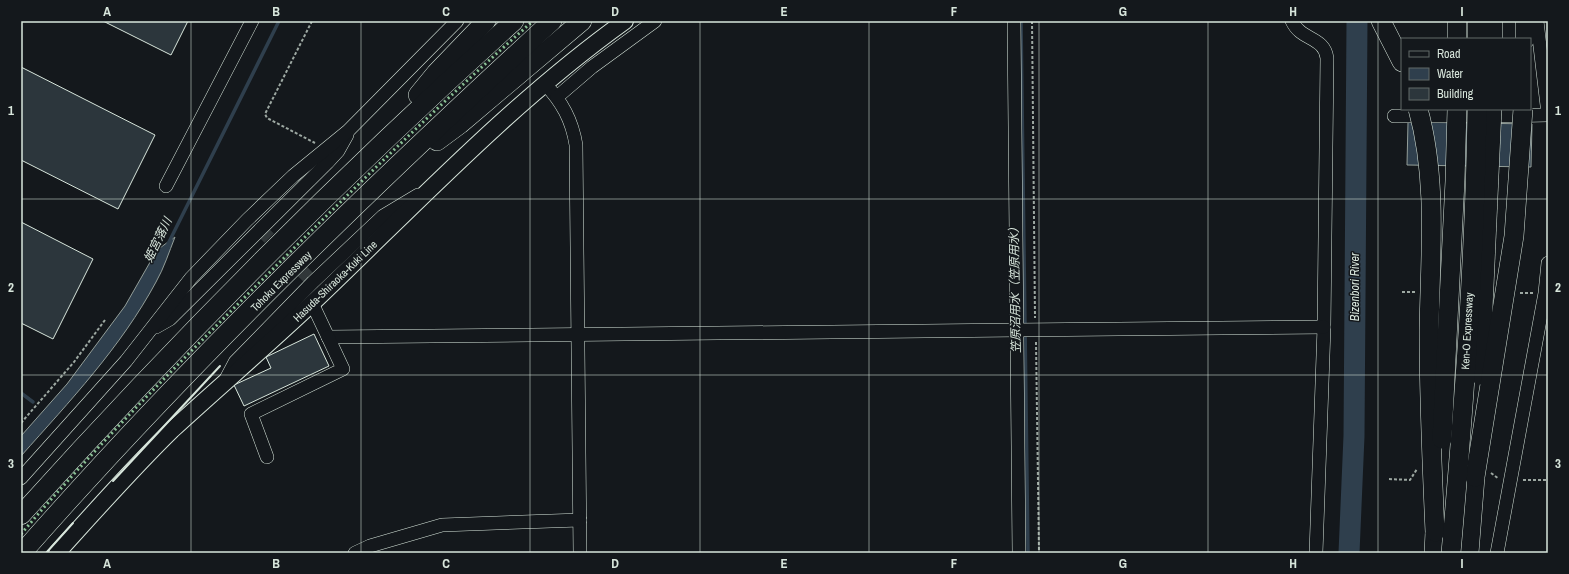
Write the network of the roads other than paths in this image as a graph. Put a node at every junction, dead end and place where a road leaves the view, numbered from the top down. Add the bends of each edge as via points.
1 (252, 21) edge
2 (457, 21) edge
3 (486, 21) edge
4 (514, 21) edge
5 (552, 21) edge
6 (582, 21) edge
7 (625, 21) edge
8 (655, 21) edge
9 (1014, 21) edge
10 (1292, 21) edge
11 (1381, 21) edge
12 (1457, 21) edge
13 (1477, 21) edge
14 (1493, 21) edge
15 (1525, 21) edge
16 (1537, 21) edge
17 (1457, 38) edge
18 (1477, 38) edge
19 (1493, 38) edge
20 (1525, 38) edge
21 (1401, 60) edge
22 (545, 84) junction
23 (557, 97) junction
24 (1418, 110) edge
25 (1456, 110) edge
26 (1477, 110) edge
27 (1492, 110) edge
28 (1523, 110) edge
29 (1548, 115) edge
30 (1394, 116) dead end
31 (348, 131) junction
32 (361, 164) junction
33 (379, 183) junction
34 (166, 186) dead end
35 (429, 189) junction
36 (1548, 263) edge
37 (312, 303) junction
38 (1324, 327) junction
39 (150, 330) junction
40 (1018, 330) junction
41 (577, 335) junction
42 (328, 337) junction
43 (222, 386) junction
44 (267, 456) dead end
45 (1475, 477) junction
46 (21, 478) edge
47 (21, 515) edge
48 (580, 520) junction
49 (1435, 532) junction
50 (22, 553) edge
51 (57, 553) edge
52 (354, 553) edge
53 (580, 553) edge
54 (1019, 553) edge
55 (1316, 553) edge
56 (1434, 553) edge
57 (1451, 553) edge
58 (1470, 553) edge
59 (1498, 553) edge

1 - 34 street
2 - 31 street
3 - 32 highway via 436,73
4 - 32 highway
5 - 33 highway, Tohoku Expressway
6 - 33 highway via 460,124
7 - 22 main road, Hasuda-Shiraoka-Kuki Line
8 - 23 street via 592,67
9 - 40 street
10 - 38 street via 1301,35 1322,45 1327,58
11 - 21 highway
12 - 17 highway
13 - 18 highway
14 - 19 highway
15 - 20 highway
16 - 29 street
22 - 23 street
22 - 35 main road, Hasuda-Shiraoka-Kuki Line
23 - 41 street via 573,128 576,145
24 - 49 highway, bridge via 1428,153 1431,189 1429,399
25 - 49 highway, Ken-O Expressway, bridge via 1455,181
26 - 57 highway, Ken-O Expressway, bridge via 1468,327
27 - 45 highway, bridge
28 - 45 highway, bridge via 1514,236
29 - 30 street
31 - 39 street via 293,176 247,220 192,278
31 - 39 street via 338,151 327,163 170,319
32 - 47 highway via 202,322
33 - 50 highway, Tohoku Expressway via 164,398
35 - 37 main road, Hasuda-Shiraoka-Kuki Line
35 - 43 street via 382,216 313,282 236,362
36 - 59 street via 1545,293
37 - 42 street
37 - 43 main road, Hasuda-Shiraoka-Kuki Line
38 - 40 street
38 - 55 street
39 - 46 street via 126,361
40 - 41 street
40 - 54 street
41 - 42 street
41 - 48 street
42 - 44 street via 343,369 250,414
43 - 51 main road, Hasuda-Shiraoka-Kuki Line via 172,431
45 - 58 highway
48 - 52 street via 442,525
48 - 53 street
49 - 56 highway, Ken-O Expressway

